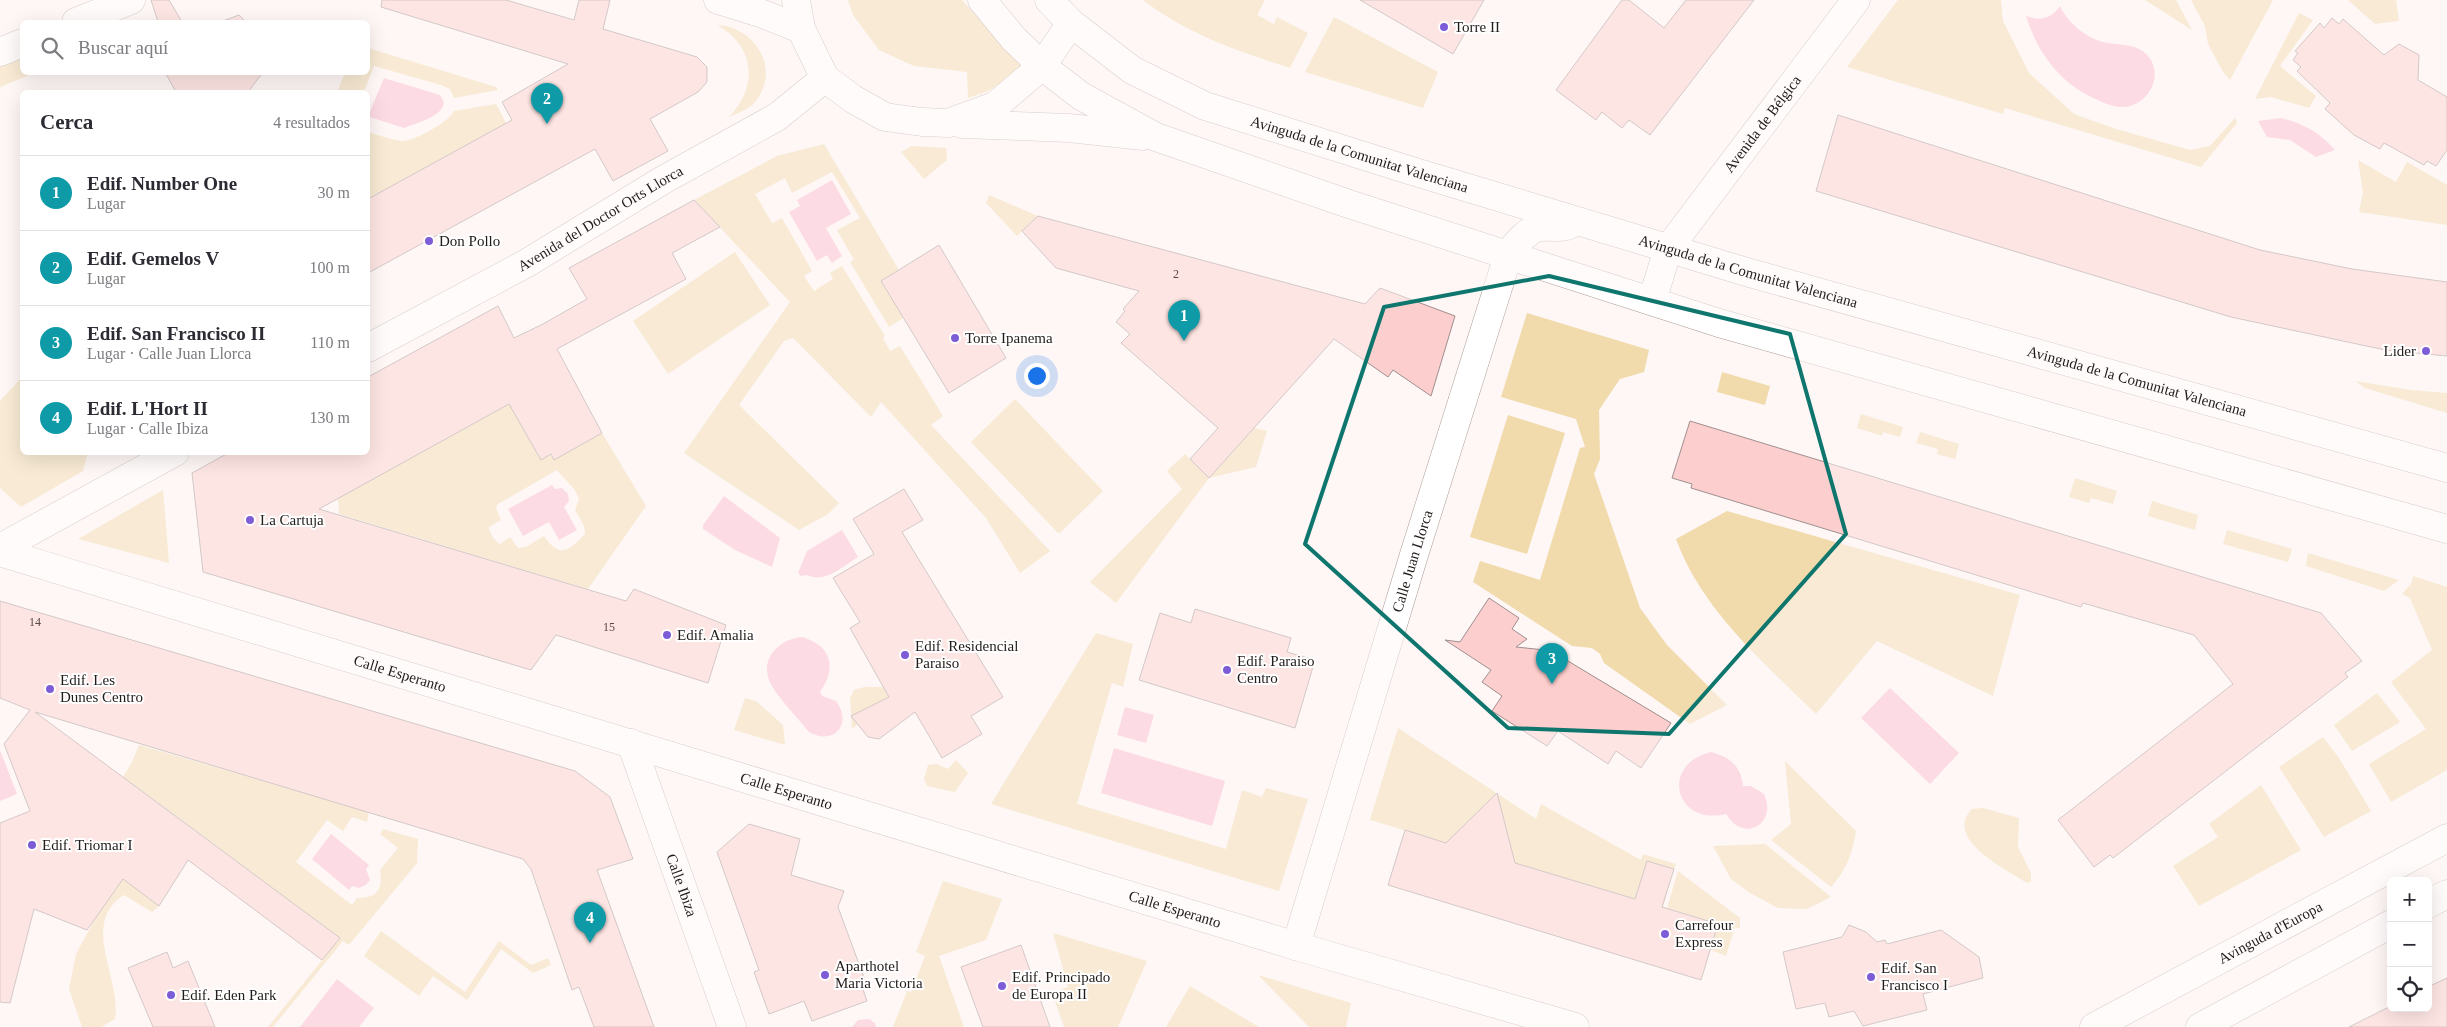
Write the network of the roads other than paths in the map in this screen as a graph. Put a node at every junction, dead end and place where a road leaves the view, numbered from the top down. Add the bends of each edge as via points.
1 (131, 0) edge
2 (718, 0) edge
3 (796, 0) edge
4 (982, 0) edge
5 (1049, 0) edge
6 (1856, 0) edge
7 (81, 20) edge
8 (1071, 23) junction
9 (801, 29) junction
10 (20, 45) edge
11 (0, 52) edge
12 (1042, 66) junction
13 (825, 78) junction
14 (948, 123) junction
15 (1156, 137) junction
16 (1576, 221) junction
17 (1668, 249) junction
18 (1508, 256) junction
19 (1652, 301) junction
20 (370, 347) edge
21 (170, 455) edge
22 (2447, 468) edge
23 (2447, 529) edge
24 (0, 548) edge
25 (0, 552) edge
26 (630, 744) junction
27 (2447, 838) edge
28 (2447, 894) edge
29 (2432, 902) edge
30 (2387, 926) edge
31 (1296, 946) junction
32 (732, 1027) edge
33 (1575, 1027) edge
34 (2094, 1027) edge
35 (2200, 1027) edge

1 - 7 main road
2 - 9 main road
3 - 9 main road
4 - 12 main road via 1013,38
5 - 8 main road, Avinguda de la Comunitat Valenciana
6 - 17 main road, Avenida de Bélgica
8 - 12 main road
8 - 16 main road, Avinguda de la Comunitat Valenciana via 1132,70 1205,106
9 - 13 main road
10 - 11 main road
12 - 14 main road via 995,106
12 - 15 main road via 1081,96
13 - 14 main road via 885,117
13 - 20 main road, Avenida del Doctor Orts Llorca via 778,118 662,180 527,263
14 - 15 main road via 1069,128
15 - 18 main road
16 - 17 main road, Avinguda de la Comunitat Valenciana
16 - 18 main road, Calle Juan Llorca via 1568,227 1537,228 1517,243
17 - 19 main road, Avenida de Bélgica
17 - 22 main road, Avinguda de la Comunitat Valenciana
18 - 19 main road
18 - 31 main road, Calle Juan Llorca
19 - 23 main road via 1719,323
21 - 24 main road
25 - 26 main road, Calle Esperanto
26 - 31 main road, Calle Esperanto
26 - 32 main road, Calle Ibiza
27 - 34 main road, Avinguda d'Europa
28 - 29 main road
30 - 35 main road
31 - 33 main road, Calle Esperanto

